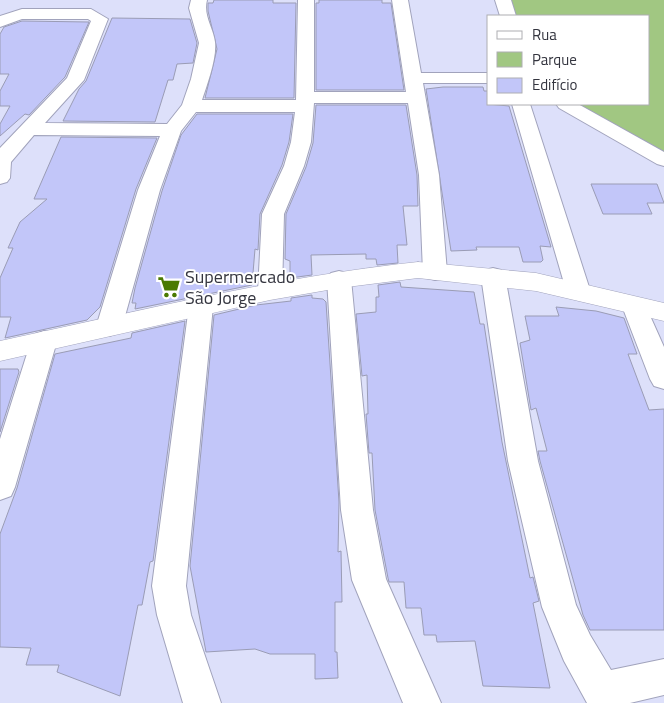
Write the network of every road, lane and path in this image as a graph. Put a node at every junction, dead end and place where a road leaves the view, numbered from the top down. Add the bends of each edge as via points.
1 (199, 0) edge
2 (306, 0) edge
3 (400, 0) edge
4 (503, 0) edge
5 (508, 15) edge
6 (0, 22) edge
7 (487, 78) edge
8 (414, 88) junction
9 (306, 102) junction
10 (521, 105) edge
11 (567, 105) edge
12 (191, 106) junction
13 (29, 129) junction
14 (172, 130) junction
15 (664, 160) edge
16 (0, 167) edge
17 (435, 272) junction
18 (493, 276) junction
19 (339, 279) junction
20 (578, 290) junction
21 (270, 291) junction
22 (202, 306) junction
23 (634, 306) junction
24 (664, 312) edge
25 (109, 327) junction
26 (44, 341) junction
27 (0, 351) edge
28 (664, 378) edge
29 (0, 487) edge
30 (664, 677) edge
31 (605, 697) edge
32 (202, 703) edge
33 (422, 703) edge

1 - 12 street via 197,8 207,43
2 - 9 street
3 - 8 street
4 - 5 street
6 - 13 street via 22,14 91,14 100,19 75,80
7 - 8 street
8 - 9 street
8 - 17 street via 429,175
9 - 12 street
9 - 21 street via 294,166 273,214
10 - 20 street
11 - 15 street
12 - 14 street
13 - 14 street
13 - 16 street via 15,142
14 - 25 street via 149,190
17 - 18 street
17 - 19 street via 409,271
18 - 20 street
18 - 31 street via 523,461 559,608
19 - 21 street
19 - 33 street via 357,510 369,580
20 - 23 street
21 - 22 street
22 - 25 street
22 - 32 street via 169,586 174,615
23 - 24 street
23 - 28 street
25 - 26 street
26 - 27 street
26 - 29 street
30 - 31 street

